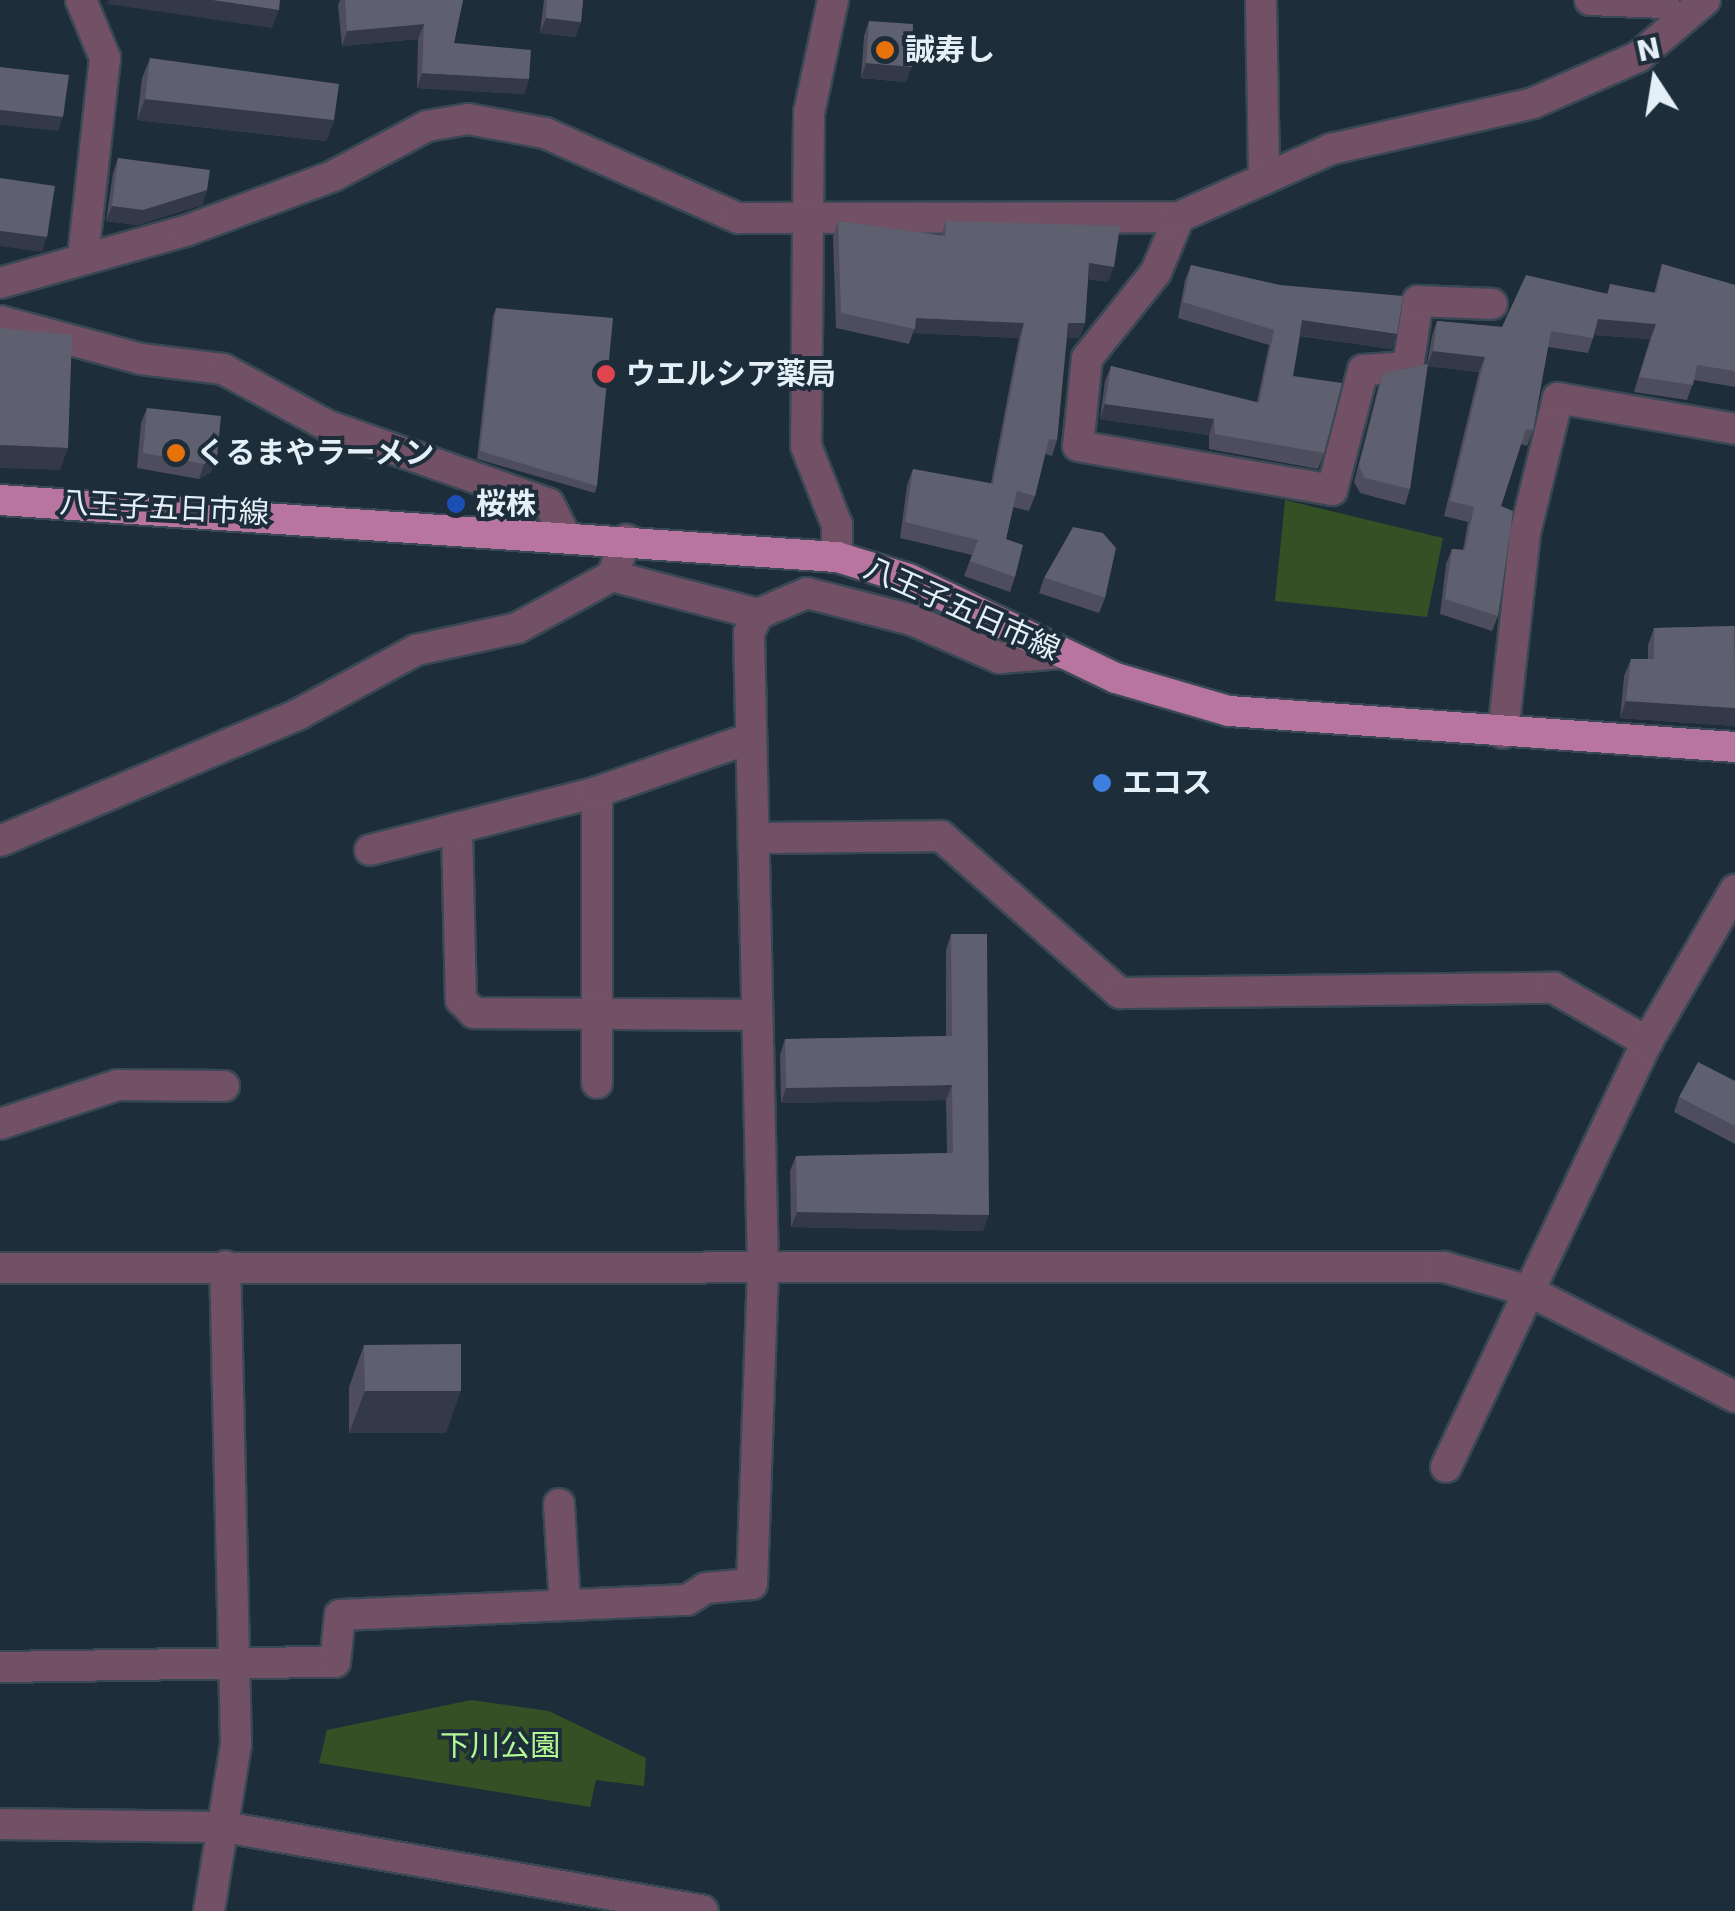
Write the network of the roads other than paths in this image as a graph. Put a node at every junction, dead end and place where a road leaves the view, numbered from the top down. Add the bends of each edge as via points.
1 (81, 0) edge
2 (833, 0) edge
3 (1261, 0) edge
4 (1590, 0) edge
5 (1705, 0) edge
6 (1664, 2) edge
7 (1663, 36) junction
8 (1264, 179) junction
9 (1179, 217) junction
10 (814, 218) junction
11 (83, 258) junction
12 (0, 283) edge
13 (1492, 304) dead end
14 (0, 321) edge
15 (1735, 429) edge
16 (0, 500) edge
17 (566, 534) junction
18 (626, 540) junction
19 (837, 557) junction
20 (612, 576) junction
21 (758, 614) junction
22 (1062, 653) junction
23 (1503, 733) junction
24 (751, 738) junction
25 (1735, 747) edge
26 (597, 792) junction
27 (457, 828) junction
28 (757, 838) junction
29 (0, 842) edge
30 (370, 850) dead end
31 (1735, 890) edge
32 (599, 1013) junction
33 (755, 1016) junction
34 (1647, 1042) junction
35 (597, 1083) dead end
36 (224, 1086) dead end
37 (0, 1124) edge
38 (225, 1266) junction
39 (0, 1268) edge
40 (763, 1268) junction
41 (1528, 1291) junction
42 (1735, 1397) edge
43 (1446, 1467) dead end
44 (559, 1504) dead end
45 (565, 1605) junction
46 (234, 1665) junction
47 (0, 1667) edge
48 (0, 1824) edge
49 (224, 1827) junction
50 (209, 1911) edge
51 (703, 1911) edge

1 - 11 street via 104,58
2 - 10 street via 810,92
3 - 8 street
4 - 6 street
5 - 7 street
6 - 7 street
7 - 8 street via 1638,57 1533,103 1331,149
8 - 9 street
9 - 10 street
9 - 13 street via 1156,272 1088,358 1078,446 1332,490 1363,370 1408,367 1418,301
10 - 11 street via 738,218 545,133 468,119 427,126 333,176 188,230
10 - 19 street via 806,446 837,526
11 - 12 street
14 - 17 street via 141,358 222,369 328,426 549,504
15 - 23 street via 1558,398 1525,533
16 - 17 main road, 八王子五日市線
17 - 18 main road, 八王子五日市線
18 - 19 main road, 八王子五日市線
18 - 20 street
19 - 22 main road, 八王子五日市線 via 908,580
20 - 21 street
20 - 29 street via 516,628 416,650 297,716
21 - 22 street via 807,594 912,620 1000,658
21 - 24 street via 750,633
22 - 23 main road, 八王子五日市線 via 1179,700 1263,718
23 - 25 main road, 八王子五日市線
24 - 26 street
24 - 28 street
26 - 27 street
26 - 32 street
27 - 30 street
27 - 32 street via 461,1000 474,1012
28 - 33 street
28 - 34 street via 941,836 1120,993 1554,988
31 - 34 street
32 - 33 street
32 - 35 street
33 - 40 street
34 - 41 street
36 - 37 street via 116,1085
38 - 39 street
38 - 40 street
38 - 46 street
40 - 41 street via 1444,1267
40 - 45 street via 752,1584 706,1588 687,1600
41 - 42 street
41 - 43 street
44 - 45 street
45 - 46 street via 340,1615 335,1662
46 - 47 street
46 - 49 street
48 - 49 street
49 - 50 street
49 - 51 street

